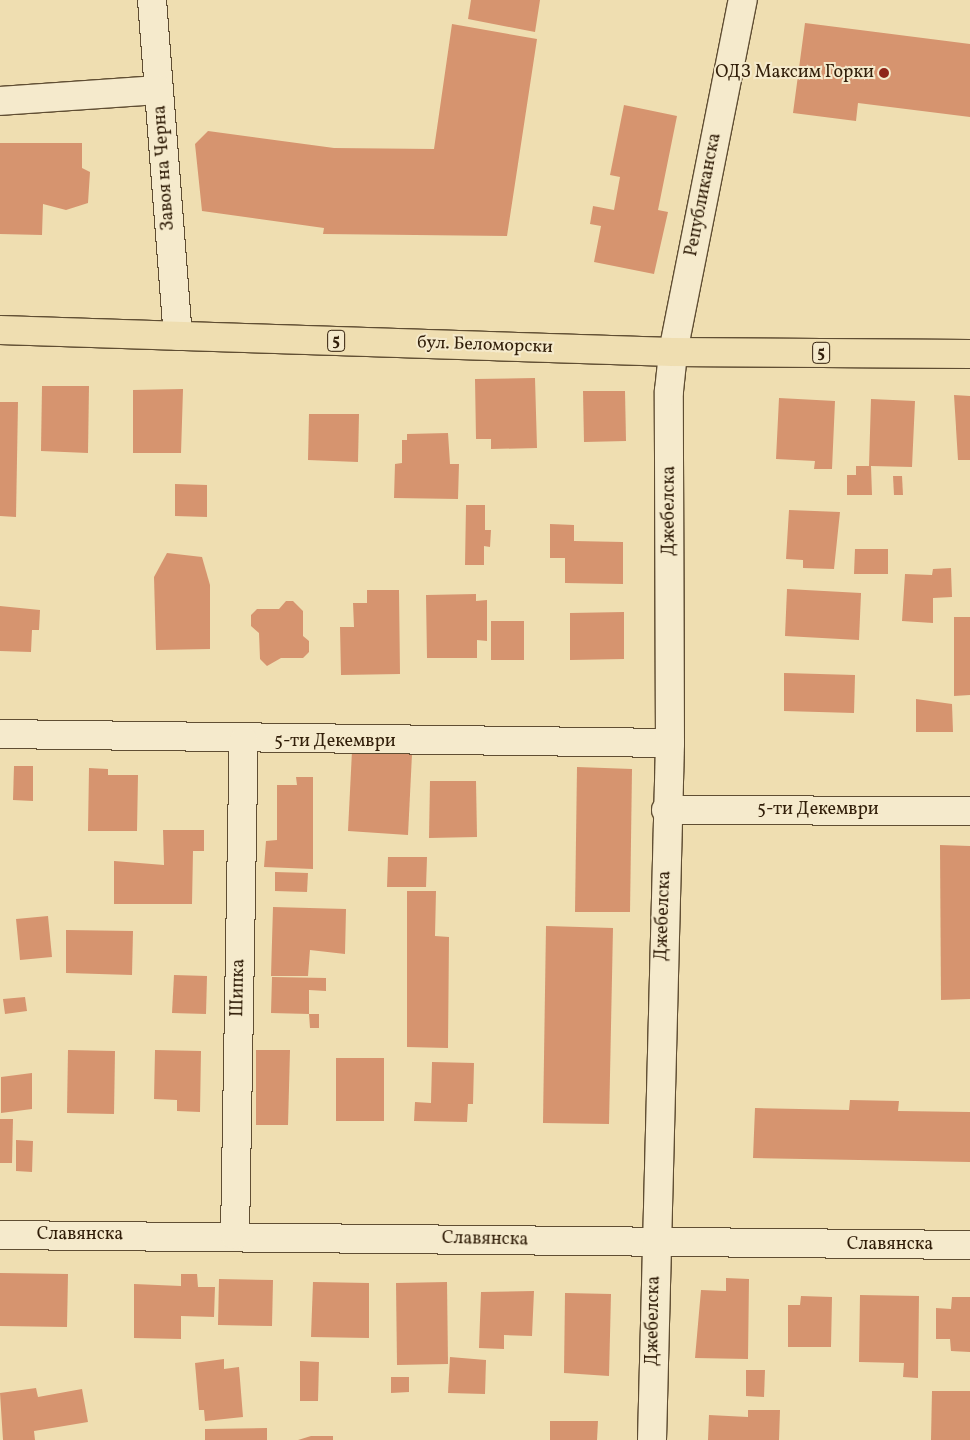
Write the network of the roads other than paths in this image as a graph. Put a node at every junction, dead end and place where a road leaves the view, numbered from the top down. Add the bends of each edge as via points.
1 (152, 0) edge
2 (743, 0) edge
3 (158, 90) junction
4 (0, 101) edge
5 (0, 330) edge
6 (178, 336) junction
7 (673, 352) junction
8 (970, 354) edge
9 (669, 391) joint
10 (0, 734) edge
11 (244, 741) junction
12 (670, 743) junction
13 (666, 810) junction
14 (970, 811) edge
15 (0, 1235) edge
16 (235, 1235) junction
17 (655, 1243) junction
18 (970, 1245) edge
19 (652, 1440) edge

1 - 3 street, Завоя на Черна
2 - 7 street, Републиканска
3 - 4 street
3 - 6 street, Завоя на Черна
5 - 6 main road, бул. Беломорски / 5
6 - 7 main road, бул. Беломорски / 5
7 - 8 main road, бул. Беломорски / 5
7 - 9 street, Републиканска
9 - 12 street, Джебелска
10 - 11 street, 5-ти Декември
11 - 12 street, 5-ти Декември
11 - 16 street, Шипка
12 - 13 street, Джебелска
13 - 14 street, 5-ти Декември
13 - 17 street, Джебелска
15 - 16 street, Славянска
16 - 17 street, Славянска
17 - 18 street, Славянска
17 - 19 street, Джебелска

